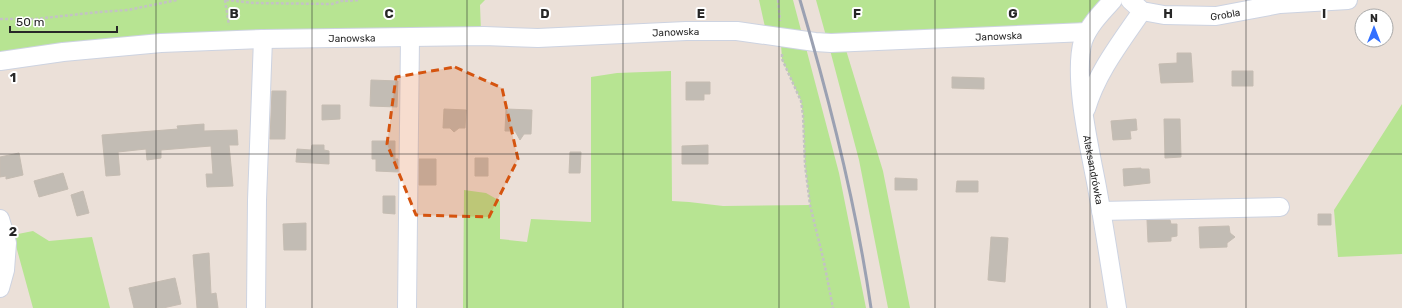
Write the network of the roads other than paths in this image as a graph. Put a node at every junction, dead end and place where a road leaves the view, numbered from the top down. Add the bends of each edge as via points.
1 (1113, 0) edge
2 (1348, 0) edge
3 (1136, 5) edge
4 (1088, 32) junction
5 (410, 37) junction
6 (263, 39) junction
7 (0, 61) edge
8 (1084, 114) junction
9 (1280, 207) dead end
10 (1101, 211) junction
11 (0, 218) edge
12 (0, 288) edge
13 (256, 308) edge
14 (407, 308) edge
15 (1117, 308) edge

1 - 4 street, Aleksandrówka
2 - 3 street, Grobla via 1280,4 1216,16 1164,15
3 - 8 street via 1091,92
4 - 5 street, Janowska via 831,43 736,31 538,38
4 - 8 street, Aleksandrówka via 1080,60
5 - 6 street, Janowska
5 - 14 street
6 - 7 street, Janowska via 161,43
6 - 13 street
8 - 10 street, Aleksandrówka
9 - 10 street
10 - 15 street, Aleksandrówka
11 - 12 street via 7,243 5,270

